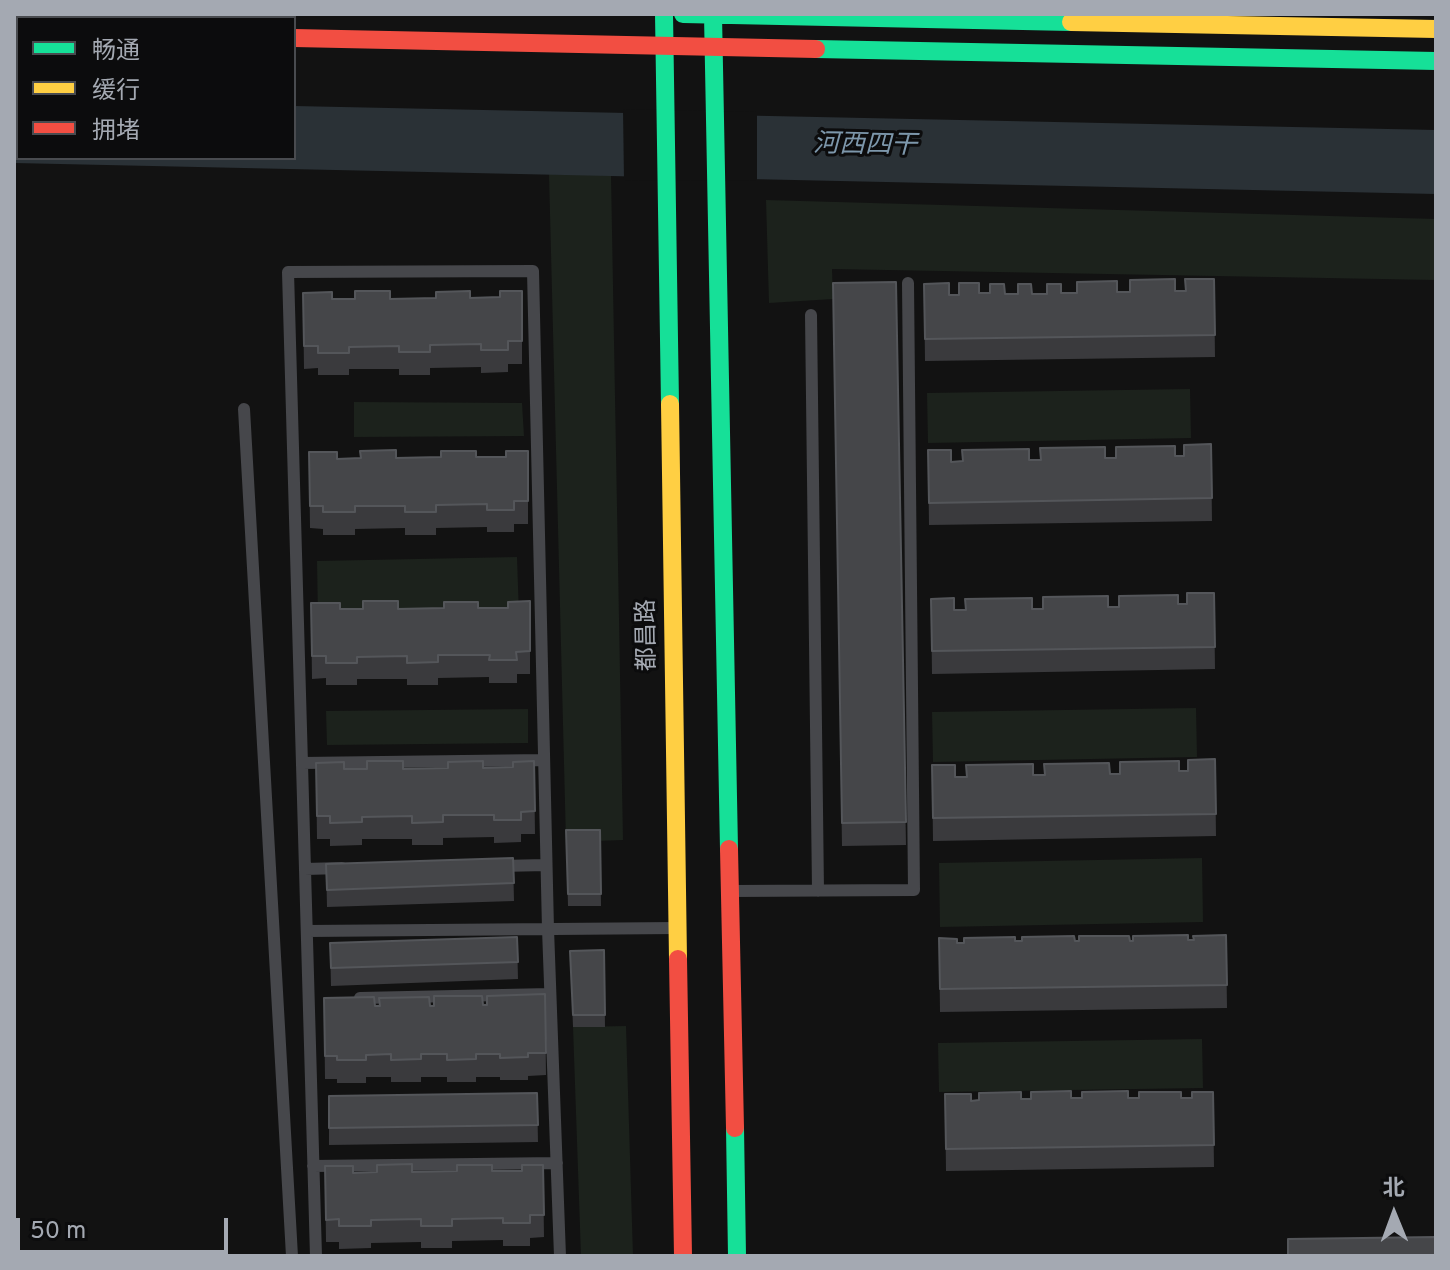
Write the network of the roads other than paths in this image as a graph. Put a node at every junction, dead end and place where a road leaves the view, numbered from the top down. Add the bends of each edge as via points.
1 (664, 14) edge
2 (683, 14) edge
3 (713, 15) edge
4 (1436, 29) edge
5 (296, 38) edge
6 (664, 45) junction
7 (714, 46) junction
8 (1436, 61) edge
9 (908, 283) dead end
10 (811, 315) dead end
11 (244, 409) dead end
12 (544, 760) junction
13 (302, 763) junction
14 (546, 865) junction
15 (486, 866) edge
16 (350, 868) edge
17 (305, 869) junction
18 (730, 891) junction
19 (818, 891) junction
20 (677, 928) junction
21 (548, 929) junction
22 (307, 931) junction
23 (550, 994) junction
24 (324, 998) edge
25 (354, 998) edge
26 (309, 999) junction
27 (557, 1163) junction
28 (313, 1166) junction
29 (292, 1256) edge
30 (316, 1256) edge
31 (560, 1256) edge
32 (683, 1256) edge
33 (737, 1256) edge

1 - 6 main road, 都昌路
2 - 3 main road
3 - 4 main road
3 - 7 main road
5 - 6 main road
6 - 7 main road
6 - 20 main road, 都昌路
7 - 8 main road
7 - 18 main road
9 - 19 lane via 914,890
10 - 19 lane
11 - 29 lane
12 - 13 lane
12 - 13 lane via 533,271 288,272
12 - 14 lane
13 - 17 lane
14 - 15 lane
14 - 21 lane
16 - 17 lane
17 - 22 lane
18 - 19 lane
18 - 33 main road
20 - 21 lane
20 - 32 main road, 都昌路
21 - 22 lane
21 - 23 lane
22 - 26 lane
23 - 25 lane
23 - 27 lane
24 - 26 lane
26 - 28 lane
27 - 28 lane
27 - 31 lane
28 - 30 lane

